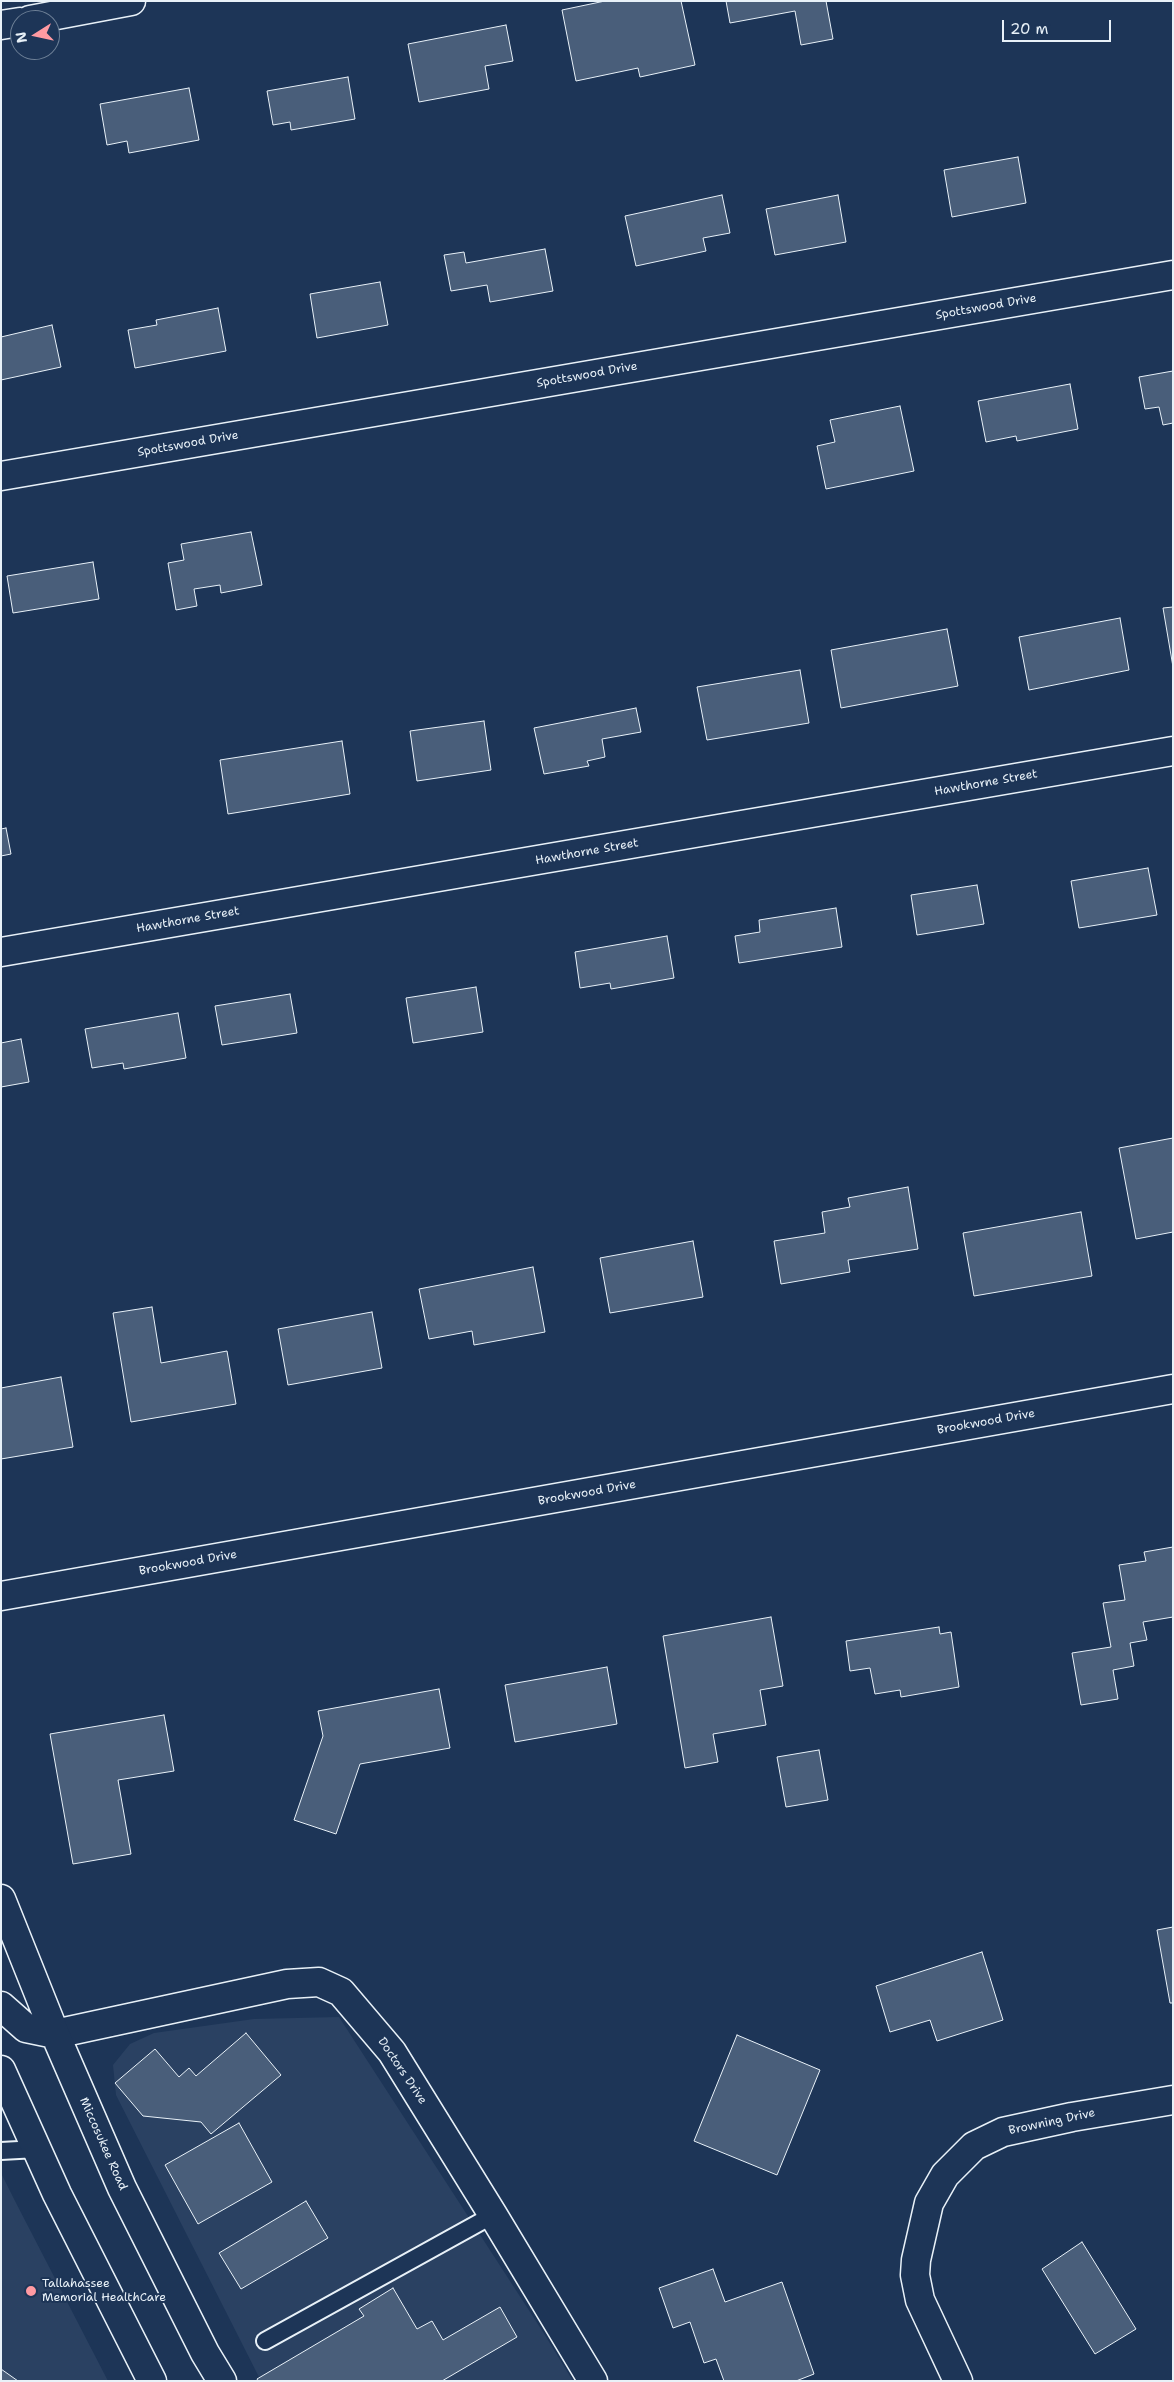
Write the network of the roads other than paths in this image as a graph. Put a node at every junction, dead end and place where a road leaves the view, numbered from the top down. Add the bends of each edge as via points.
1 (131, 1) edge
2 (60, 14) edge
3 (1173, 275) edge
4 (1, 476) edge
5 (1173, 751) edge
6 (1, 952) edge
7 (1173, 1389) edge
8 (1, 1596) edge
9 (1, 1900) edge
10 (1, 2006) edge
11 (55, 2034) junction
12 (1, 2070) edge
13 (1173, 2100) edge
14 (37, 2149) junction
15 (1, 2150) edge
16 (493, 2215) junction
17 (265, 2341) dead end
18 (152, 2381) edge
19 (222, 2381) edge
20 (592, 2381) edge
21 (958, 2381) edge

1 - 2 street
3 - 4 street, Spottswood Drive
5 - 6 street, Hawthorne Street
7 - 8 street, Brookwood Drive
9 - 11 street, Miccosukee Road
10 - 11 street via 26,2028
11 - 16 street, Doctors Drive via 287,1984 319,1982 334,1988 341,1992 392,2052
11 - 19 street, Miccosukee Road via 122,2188
12 - 14 street
13 - 21 street, Browning Drive via 1003,2132 974,2146 944,2175 929,2203 915,2275 920,2300
14 - 15 lane
14 - 18 street
16 - 17 lane
16 - 20 street, Doctors Drive

